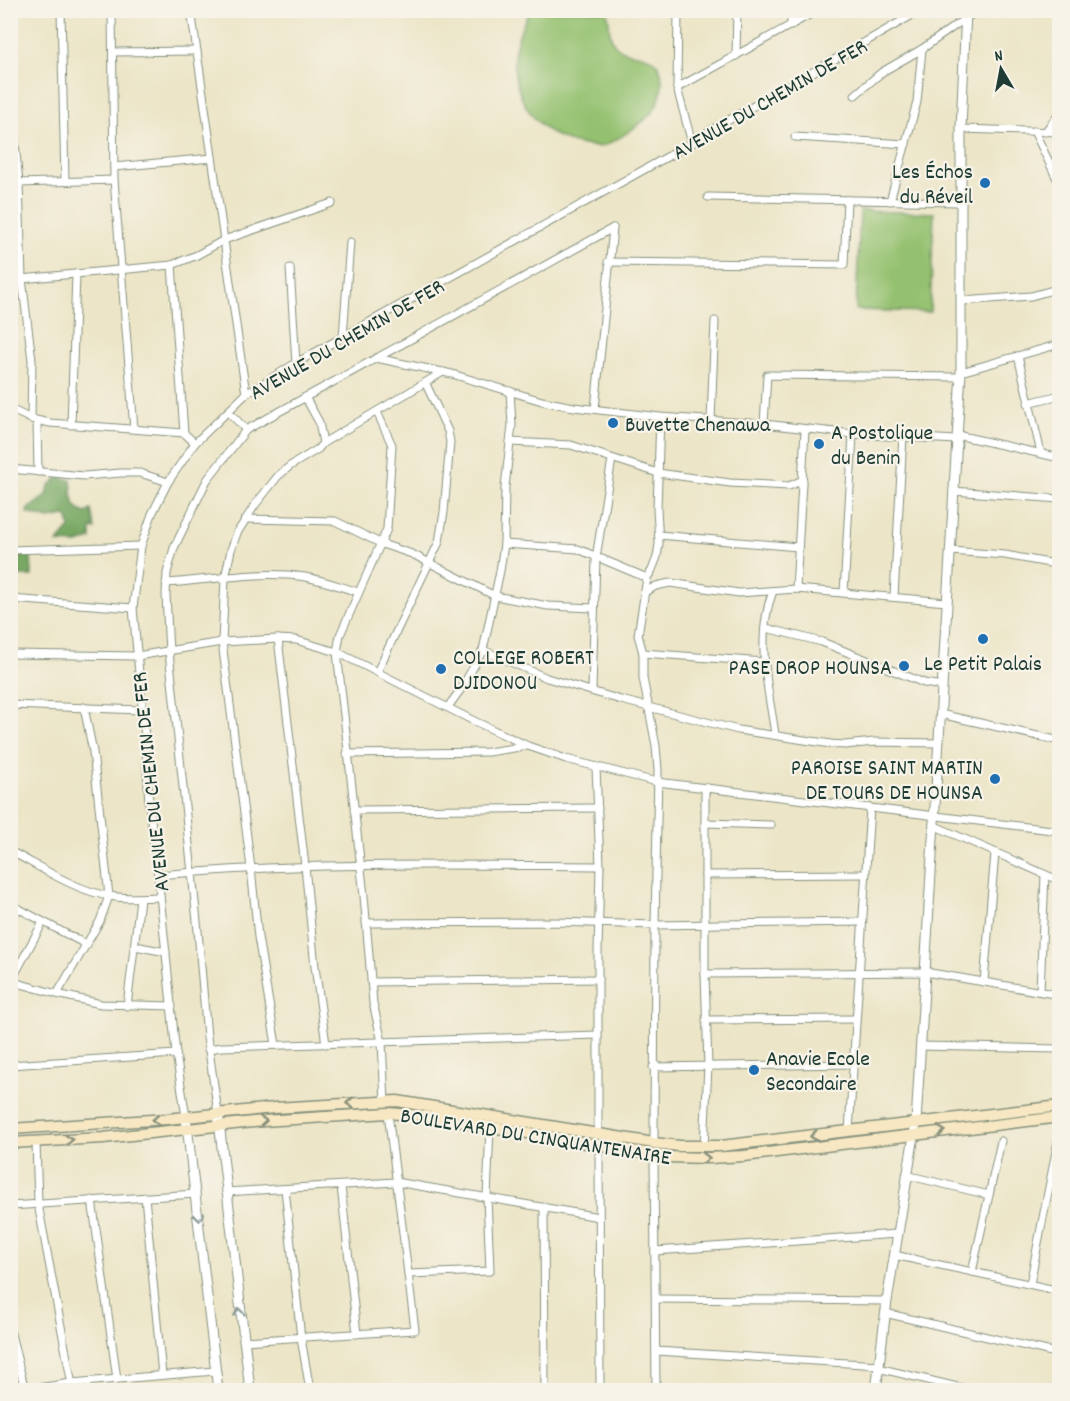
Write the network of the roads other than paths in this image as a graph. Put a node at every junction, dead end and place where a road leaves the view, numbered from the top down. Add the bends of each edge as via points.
1 (61, 10) edge
2 (112, 10) edge
3 (191, 10) edge
4 (678, 10) edge
5 (737, 10) edge
6 (791, 10) edge
7 (818, 10) edge
8 (921, 10) edge
9 (980, 10) edge
10 (1054, 10) edge
11 (966, 14) edge
12 (1059, 14) edge
13 (790, 26) junction
14 (922, 49) junction
15 (197, 51) junction
16 (113, 52) junction
17 (736, 56) junction
18 (678, 88) junction
19 (10, 93) edge
20 (855, 95) dead end
21 (1059, 112) edge
22 (961, 129) junction
23 (1034, 131) junction
24 (1045, 132) junction
25 (1059, 132) edge
26 (795, 137) dead end
27 (692, 143) junction
28 (906, 144) junction
29 (212, 158) junction
30 (114, 167) junction
31 (114, 180) junction
32 (64, 182) junction
33 (19, 183) junction
34 (1059, 185) edge
35 (708, 197) dead end
36 (847, 200) junction
37 (890, 201) junction
38 (332, 202) dead end
39 (960, 202) junction
40 (224, 240) junction
41 (350, 242) dead end
42 (608, 262) junction
43 (172, 265) junction
44 (290, 268) dead end
45 (121, 270) junction
46 (76, 274) junction
47 (22, 279) junction
48 (10, 280) edge
49 (1059, 288) edge
50 (962, 301) junction
51 (715, 321) dead end
52 (344, 337) junction
53 (1059, 344) edge
54 (1018, 356) junction
55 (375, 358) junction
56 (296, 363) junction
57 (443, 372) junction
58 (960, 374) junction
59 (426, 384) junction
60 (510, 391) junction
61 (246, 394) junction
62 (1059, 395) edge
63 (305, 397) junction
64 (1028, 403) junction
65 (10, 409) edge
66 (595, 409) junction
67 (229, 412) junction
68 (377, 412) junction
69 (660, 417) junction
70 (34, 420) junction
71 (711, 420) junction
72 (764, 424) junction
73 (71, 425) junction
74 (134, 429) junction
75 (246, 430) junction
76 (805, 430) junction
77 (184, 433) junction
78 (853, 434) junction
79 (903, 436) junction
80 (956, 437) junction
81 (323, 442) junction
82 (510, 442) junction
83 (195, 443) junction
84 (1041, 453) junction
85 (1059, 458) edge
86 (612, 459) junction
87 (10, 469) edge
88 (38, 472) junction
89 (658, 473) junction
90 (803, 480) junction
91 (168, 482) junction
92 (953, 491) junction
93 (1059, 499) edge
94 (246, 519) junction
95 (659, 535) junction
96 (382, 544) junction
97 (504, 544) junction
98 (141, 546) junction
99 (798, 547) junction
100 (10, 550) edge
101 (950, 551) junction
102 (596, 558) junction
103 (430, 563) junction
104 (1059, 566) edge
105 (225, 578) junction
106 (646, 578) junction
107 (166, 584) junction
108 (796, 589) junction
109 (773, 591) junction
110 (358, 592) junction
111 (645, 592) junction
112 (844, 592) junction
113 (495, 596) junction
114 (894, 596) junction
115 (10, 599) edge
116 (947, 602) junction
117 (133, 608) junction
118 (594, 608) junction
119 (766, 628) junction
120 (278, 639) junction
121 (222, 642) junction
122 (483, 650) junction
123 (169, 652) junction
124 (338, 652) junction
125 (644, 653) junction
126 (10, 654) edge
127 (137, 656) junction
128 (764, 662) junction
129 (377, 672) junction
130 (942, 687) junction
131 (592, 690) junction
132 (10, 705) edge
133 (648, 706) junction
134 (84, 707) junction
135 (448, 707) junction
136 (141, 710) junction
137 (940, 714) junction
138 (775, 734) junction
139 (1059, 741) edge
140 (938, 743) junction
141 (528, 746) junction
142 (347, 754) junction
143 (596, 766) junction
144 (657, 782) junction
145 (705, 787) junction
146 (598, 808) junction
147 (870, 808) junction
148 (354, 810) junction
149 (934, 821) junction
150 (705, 823) junction
151 (771, 825) dead end
152 (1059, 831) edge
153 (10, 851) edge
154 (995, 853) junction
155 (305, 866) junction
156 (360, 866) junction
157 (600, 866) junction
158 (251, 868) junction
159 (192, 873) junction
160 (866, 874) junction
161 (158, 875) junction
162 (705, 875) junction
163 (1045, 875) junction
164 (1059, 881) edge
165 (109, 896) junction
166 (160, 897) junction
167 (140, 899) junction
168 (10, 904) edge
169 (43, 922) junction
170 (862, 922) junction
171 (366, 923) junction
172 (705, 923) junction
173 (599, 924) junction
174 (655, 925) junction
175 (87, 945) junction
176 (135, 946) junction
177 (166, 952) junction
178 (925, 972) junction
179 (859, 973) junction
180 (705, 974) junction
181 (598, 979) junction
182 (11, 981) edge
183 (372, 982) junction
184 (984, 982) junction
185 (1040, 992) junction
186 (57, 994) junction
187 (1059, 995) edge
188 (127, 1006) junction
189 (172, 1006) junction
190 (856, 1018) junction
191 (706, 1020) junction
192 (598, 1035) junction
193 (382, 1042) junction
194 (326, 1044) junction
195 (276, 1045) junction
196 (920, 1046) junction
197 (208, 1049) junction
198 (1059, 1049) edge
199 (176, 1054) junction
200 (853, 1064) junction
201 (10, 1065) edge
202 (708, 1066) junction
203 (653, 1067) junction
204 (1059, 1106) edge
205 (386, 1107) junction
206 (218, 1113) junction
207 (186, 1117) junction
208 (1059, 1117) edge
209 (219, 1125) junction
210 (490, 1126) junction
211 (10, 1129) edge
212 (915, 1129) junction
213 (188, 1130) junction
214 (849, 1131) junction
215 (1059, 1131) edge
216 (598, 1133) junction
217 (1001, 1141) dead end
218 (36, 1142) junction
219 (10, 1143) edge
220 (599, 1145) junction
221 (705, 1146) junction
222 (654, 1149) junction
223 (906, 1175) junction
224 (396, 1182) junction
225 (341, 1186) junction
226 (285, 1189) junction
227 (226, 1192) junction
228 (196, 1194) junction
229 (989, 1195) junction
230 (145, 1197) junction
231 (487, 1197) junction
232 (92, 1200) junction
233 (39, 1204) junction
234 (10, 1206) edge
235 (544, 1207) junction
236 (599, 1217) junction
237 (897, 1234) junction
238 (655, 1251) junction
239 (894, 1255) junction
240 (972, 1272) junction
241 (408, 1274) junction
242 (1030, 1284) junction
243 (1059, 1291) edge
244 (656, 1299) junction
245 (886, 1301) junction
246 (885, 1313) junction
247 (10, 1330) edge
248 (357, 1334) junction
249 (302, 1338) junction
250 (243, 1341) junction
251 (656, 1351) junction
252 (1059, 1354) edge
253 (879, 1366) junction
254 (215, 1371) junction
255 (162, 1375) junction
256 (117, 1379) junction
257 (72, 1387) edge
258 (10, 1389) edge
259 (25, 1390) edge
260 (218, 1390) edge
261 (250, 1390) edge
262 (310, 1390) edge
263 (545, 1390) edge
264 (600, 1390) edge
265 (656, 1390) edge
266 (876, 1390) edge
267 (970, 1390) edge

1 - 32 street
2 - 16 street
3 - 15 street
4 - 18 street
5 - 17 street
6 - 13 street
7 - 13 street
8 - 27 street, AVENUE DU CHEMIN DE FER
9 - 11 street
10 - 12 street
11 - 14 street
11 - 22 street
13 - 17 street
14 - 20 street via 882,72
14 - 28 street via 917,102
15 - 16 street
15 - 29 street
16 - 30 street
17 - 18 street
18 - 27 street
19 - 33 street
21 - 24 street
22 - 23 street
22 - 39 street
23 - 24 street
23 - 34 street
24 - 25 street
26 - 28 street
27 - 52 street, AVENUE DU CHEMIN DE FER
28 - 37 street
29 - 30 street
29 - 40 street
30 - 31 street
31 - 32 street
31 - 45 street
32 - 33 street
33 - 47 street
35 - 36 street
36 - 37 street
36 - 42 street via 844,265
37 - 39 street
38 - 40 street
39 - 50 street
40 - 43 street
40 - 61 street
41 - 52 street
42 - 55 street, AVENUE DU CHEMIN DE FER via 613,228
42 - 66 street
43 - 45 street
43 - 77 street
44 - 56 street
45 - 46 street
45 - 74 street
46 - 47 street
46 - 73 street
47 - 48 street
47 - 70 street via 32,360
49 - 50 street via 1030,296
50 - 58 street
51 - 71 street
52 - 56 street, AVENUE DU CHEMIN DE FER
53 - 54 street
54 - 58 street
54 - 64 street
55 - 57 street
55 - 63 street, AVENUE DU CHEMIN DE FER
56 - 61 street, AVENUE DU CHEMIN DE FER
57 - 59 street
57 - 60 street
58 - 72 street via 767,375
58 - 80 street
59 - 68 street
59 - 103 street via 450,442 440,542
60 - 66 street via 542,401
60 - 82 street
61 - 67 street, AVENUE DU CHEMIN DE FER
62 - 64 street
63 - 75 street, AVENUE DU CHEMIN DE FER
63 - 81 street via 319,422
64 - 84 street
65 - 70 street
66 - 69 street
67 - 75 street
67 - 83 street, AVENUE DU CHEMIN DE FER
68 - 81 street
68 - 96 street via 392,446 387,529
69 - 71 street
69 - 89 street
70 - 73 street
70 - 88 street
71 - 72 street
72 - 76 street
73 - 74 street
74 - 77 street
75 - 107 street, AVENUE DU CHEMIN DE FER via 207,480 174,548
76 - 78 street
76 - 90 street
77 - 83 street
78 - 79 street
78 - 112 street
79 - 80 street
79 - 114 street
80 - 84 street
80 - 92 street
81 - 94 street via 278,476
82 - 86 street via 571,445
82 - 97 street
83 - 91 street, AVENUE DU CHEMIN DE FER
84 - 85 street
86 - 89 street
86 - 102 street
87 - 88 street
88 - 91 street via 84,476 140,473
89 - 90 street via 768,486 789,486
89 - 95 street
90 - 99 street
91 - 98 street, AVENUE DU CHEMIN DE FER
92 - 93 street
92 - 101 street
94 - 96 street via 335,521
94 - 105 street via 231,550
95 - 99 street
95 - 106 street via 657,557
96 - 103 street
96 - 110 street
97 - 102 street via 571,548
97 - 113 street
98 - 100 street
98 - 117 street, AVENUE DU CHEMIN DE FER
99 - 108 street
101 - 104 street via 1005,555
101 - 116 street
102 - 106 street
102 - 118 street
103 - 113 street
103 - 129 street
105 - 107 street
105 - 110 street via 305,577
105 - 121 street
106 - 111 street
107 - 123 street, AVENUE DU CHEMIN DE FER
108 - 109 street
108 - 112 street
109 - 111 street via 739,593 670,583
109 - 119 street
110 - 124 street via 340,635
111 - 125 street via 638,635
112 - 114 street
113 - 118 street via 548,606
113 - 122 street
114 - 116 street
115 - 117 street
116 - 130 street
117 - 127 street, AVENUE DU CHEMIN DE FER
118 - 131 street
119 - 128 street
119 - 130 street via 822,642
120 - 121 street
120 - 124 street
120 - 155 street
121 - 123 street
121 - 158 street
122 - 131 street via 547,678
122 - 135 street
123 - 127 street
123 - 159 street, AVENUE DU CHEMIN DE FER
124 - 129 street
124 - 142 street
125 - 128 street
125 - 133 street
126 - 127 street
127 - 136 street, AVENUE DU CHEMIN DE FER
128 - 138 street
129 - 135 street
130 - 137 street
131 - 133 street
132 - 134 street
133 - 138 street via 738,730
133 - 144 street via 657,746
134 - 136 street
134 - 165 street via 93,752
135 - 141 street
136 - 161 street, AVENUE DU CHEMIN DE FER
137 - 139 street
137 - 140 street
138 - 140 street via 845,745
140 - 149 street
141 - 142 street via 488,752
141 - 143 street
142 - 148 street
143 - 144 street
143 - 146 street
144 - 145 street
144 - 174 street
145 - 147 street
145 - 150 street
146 - 148 street
146 - 157 street
147 - 149 street
147 - 160 street
148 - 156 street
149 - 152 street
149 - 154 street
149 - 178 street
150 - 151 street
150 - 162 street
153 - 165 street via 72,884
154 - 163 street
154 - 184 street
155 - 156 street
155 - 158 street
155 - 194 street
156 - 157 street
156 - 171 street
157 - 173 street
158 - 159 street
158 - 195 street
159 - 161 street
159 - 197 street, AVENUE DU CHEMIN DE FER
160 - 162 street
160 - 170 street
161 - 166 street, AVENUE DU CHEMIN DE FER
162 - 172 street
163 - 164 street
163 - 185 street
165 - 167 street
165 - 175 street
166 - 167 street
166 - 177 street, AVENUE DU CHEMIN DE FER
167 - 176 street
168 - 169 street
169 - 175 street
169 - 182 street
170 - 172 street
170 - 179 street
171 - 173 street
171 - 183 street
172 - 174 street
172 - 180 street
173 - 174 street
173 - 181 street
174 - 203 street
175 - 186 street
176 - 177 street
176 - 188 street
177 - 189 street, AVENUE DU CHEMIN DE FER
178 - 179 street
178 - 184 street
178 - 196 street
179 - 180 street
179 - 190 street
180 - 191 street
181 - 183 street
181 - 192 street
182 - 186 street
183 - 193 street
184 - 185 street
185 - 187 street
186 - 188 street
188 - 189 street
189 - 199 street, AVENUE DU CHEMIN DE FER
190 - 191 street
190 - 200 street
191 - 202 street
192 - 193 street
192 - 216 street
193 - 194 street
193 - 205 street
194 - 195 street
195 - 197 street
196 - 198 street
196 - 212 street
197 - 206 street, AVENUE DU CHEMIN DE FER
199 - 201 street
199 - 207 street, AVENUE DU CHEMIN DE FER
200 - 202 street
200 - 214 street
202 - 203 street
202 - 221 street
203 - 222 street
204 - 212 main road, BOULEVARD DU CINQUANTENAIRE
205 -> 206 main road, BOULEVARD DU CINQUANTENAIRE
209 -> 205 main road, BOULEVARD DU CINQUANTENAIRE
205 - 210 main road, BOULEVARD DU CINQUANTENAIRE
205 - 216 main road, BOULEVARD DU CINQUANTENAIRE via 416,1103
205 - 224 street
206 - 207 main road, BOULEVARD DU CINQUANTENAIRE
206 - 209 street, AVENUE DU CHEMIN DE FER
207 -> 211 main road, BOULEVARD DU CINQUANTENAIRE
207 - 213 street
212 -> 208 main road, BOULEVARD DU CINQUANTENAIRE
209 - 213 main road, BOULEVARD DU CINQUANTENAIRE
209 - 227 street, AVENUE DU CHEMIN DE FER
210 - 220 main road, BOULEVARD DU CINQUANTENAIRE
210 - 231 street
212 - 214 main road, BOULEVARD DU CINQUANTENAIRE
222 -> 212 main road, BOULEVARD DU CINQUANTENAIRE via 669,1157 724,1157
212 - 223 street
218 -> 213 main road, BOULEVARD DU CINQUANTENAIRE
213 - 228 street
214 -> 221 main road, BOULEVARD DU CINQUANTENAIRE
215 - 242 street
216 - 222 main road, BOULEVARD DU CINQUANTENAIRE
217 - 229 street
218 - 219 main road, BOULEVARD DU CINQUANTENAIRE
218 - 233 street
220 - 222 main road, BOULEVARD DU CINQUANTENAIRE
220 - 236 street
221 - 222 main road, BOULEVARD DU CINQUANTENAIRE
222 - 238 street
223 - 229 street
223 - 237 street
224 - 225 street
224 - 231 street
224 - 241 street
225 - 226 street
225 - 248 street
226 - 227 street
226 - 249 street
250 -> 227 street, AVENUE DU CHEMIN DE FER
228 - 230 street
228 -> 254 street
229 - 240 street
230 - 232 street
230 - 255 street
231 - 235 street
231 - 241 street via 490,1271
232 - 233 street
232 - 256 street
233 - 234 street
233 - 257 street
235 - 236 street
235 - 263 street
236 - 264 street
237 - 238 street
237 - 239 street
238 - 244 street
239 - 240 street
239 - 245 street
240 - 242 street
241 - 248 street via 415,1330
242 - 243 street
244 - 245 street
244 - 251 street
245 - 246 street
246 - 252 street
246 - 253 street
247 - 259 street
248 - 249 street
249 - 250 street
249 - 262 street
250 - 261 street, AVENUE DU CHEMIN DE FER
251 - 253 street
251 - 265 street
253 - 266 street
253 - 267 street
254 - 255 street
254 - 260 street
255 - 256 street
256 - 257 street
257 - 259 street
258 - 259 street

